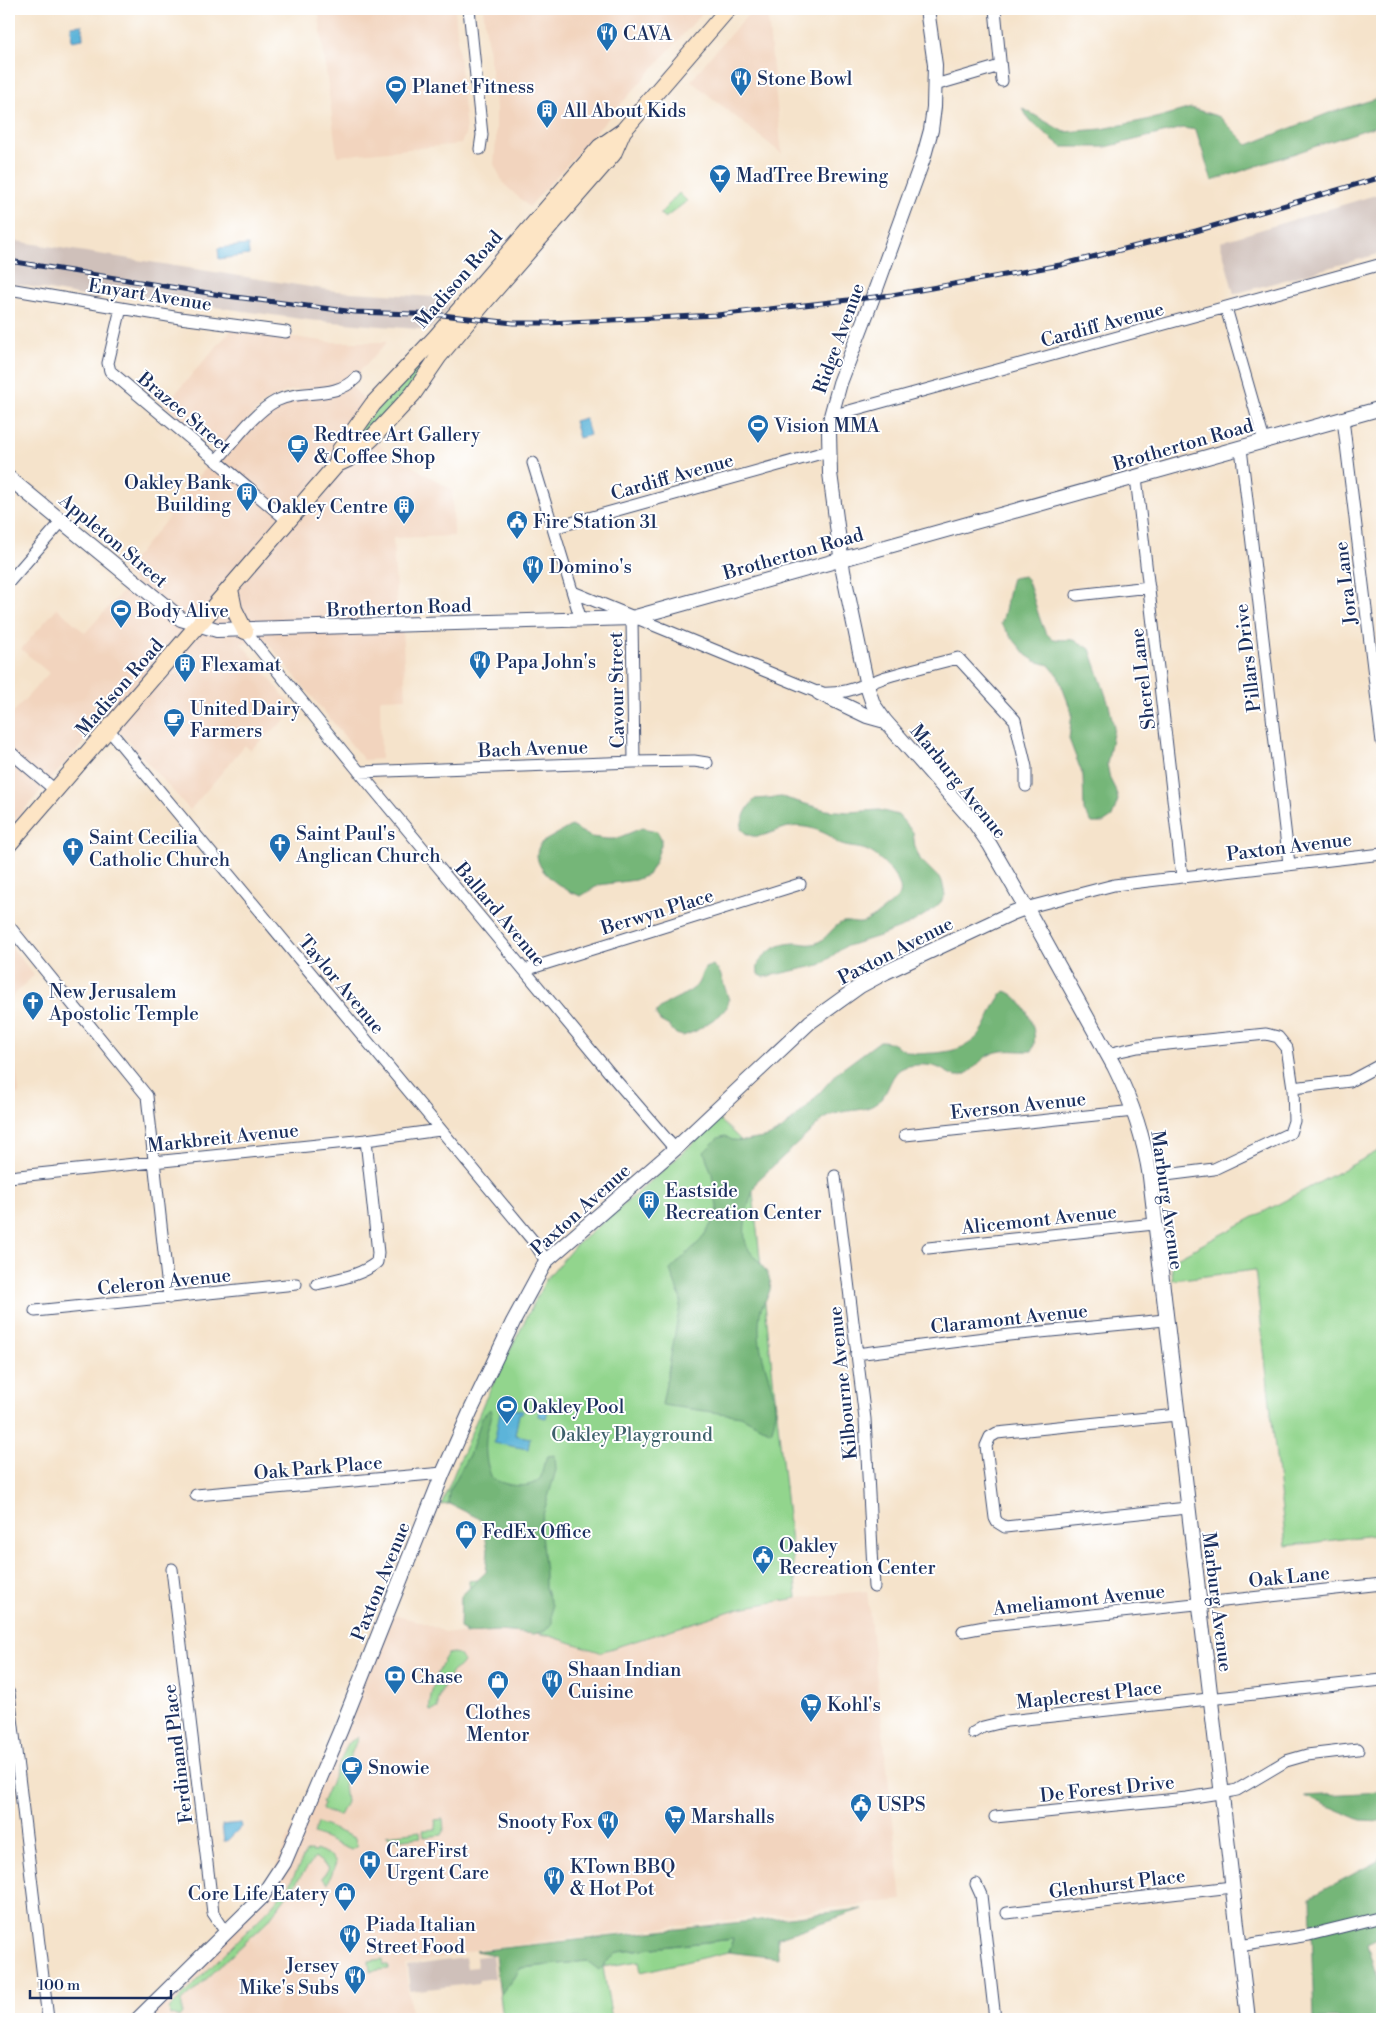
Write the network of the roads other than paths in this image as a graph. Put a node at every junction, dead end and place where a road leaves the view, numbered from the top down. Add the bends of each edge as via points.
1 (469, 9) edge
2 (728, 9) edge
3 (928, 9) edge
4 (995, 9) edge
5 (1000, 66) junction
6 (1002, 81) dead end
7 (935, 86) junction
8 (623, 131) junction
9 (480, 149) dead end
10 (1382, 264) edge
11 (9, 289) edge
12 (121, 308) junction
13 (1226, 308) junction
14 (286, 332) dead end
15 (356, 378) dead end
16 (1382, 408) edge
17 (831, 416) junction
18 (1343, 420) junction
19 (1264, 441) junction
20 (1241, 448) junction
21 (829, 451) junction
22 (216, 461) junction
23 (533, 463) dead end
24 (338, 464) junction
25 (1136, 477) junction
26 (9, 478) edge
27 (62, 521) junction
28 (288, 521) junction
29 (553, 528) junction
30 (841, 558) junction
31 (9, 582) edge
32 (1149, 588) junction
33 (230, 589) junction
34 (573, 592) junction
35 (1077, 595) dead end
36 (632, 618) junction
37 (582, 620) junction
38 (198, 626) junction
39 (245, 631) junction
40 (867, 686) junction
41 (819, 693) junction
42 (885, 721) junction
43 (109, 730) junction
44 (1382, 742) edge
45 (9, 750) edge
46 (634, 762) junction
47 (707, 764) dead end
48 (359, 772) junction
49 (1026, 786) dead end
50 (56, 790) junction
51 (9, 844) edge
52 (1382, 854) edge
53 (1289, 864) junction
54 (1182, 877) junction
55 (800, 884) dead end
56 (1026, 908) junction
57 (9, 926) edge
58 (525, 970) junction
59 (1107, 1054) junction
60 (1382, 1064) edge
61 (1293, 1088) junction
62 (1134, 1111) junction
63 (440, 1130) junction
64 (905, 1135) dead end
65 (366, 1140) junction
66 (675, 1149) junction
67 (155, 1161) junction
68 (835, 1176) dead end
69 (9, 1177) edge
70 (1150, 1177) junction
71 (1154, 1224) junction
72 (928, 1248) dead end
73 (546, 1260) junction
74 (296, 1284) dead end
75 (317, 1284) dead end
76 (170, 1298) junction
77 (35, 1311) dead end
78 (1165, 1320) junction
79 (856, 1354) junction
80 (1177, 1415) junction
81 (443, 1473) junction
82 (196, 1495) dead end
83 (1187, 1508) junction
84 (172, 1569) dead end
85 (1382, 1584) edge
86 (874, 1587) dead end
87 (1199, 1604) junction
88 (963, 1631) dead end
89 (1382, 1680) edge
90 (9, 1693) edge
91 (1212, 1698) junction
92 (973, 1733) dead end
93 (1358, 1748) dead end
94 (14, 1784) edge
95 (1222, 1793) junction
96 (995, 1818) dead end
97 (976, 1884) dead end
98 (1232, 1887) junction
99 (1007, 1913) dead end
100 (1382, 1917) edge
101 (225, 1931) junction
102 (1239, 1946) junction
103 (48, 2019) edge
104 (138, 2019) edge
105 (995, 2019) edge
106 (1248, 2019) edge

1 - 9 street via 482,135
2 - 8 main road, Madison Road
3 - 7 street, Ridge Avenue
4 - 5 street
5 - 6 street
5 - 7 street
7 - 17 street, Ridge Avenue via 931,130 922,159 840,383
8 - 24 main road, Madison Road via 612,154 439,356 413,394 372,438 350,458
8 - 24 main road, Madison Road via 600,146 436,337 373,404 340,450
10 - 13 street, Cardiff Avenue
11 - 12 street, Enyart Avenue
12 - 14 street, Enyart Avenue
12 - 22 street, Brazee Street via 108,362 110,371
13 - 17 street, Cardiff Avenue
13 - 19 street
15 - 22 street via 342,389 290,396 269,405
16 - 18 street, Brotherton Road
17 - 21 street, Ridge Avenue
18 - 19 street, Brotherton Road
18 - 44 street, Jora Lane
19 - 20 street, Brotherton Road
20 - 25 street, Brotherton Road
20 - 53 street, Pillars Drive
21 - 29 street, Cardiff Avenue
21 - 30 street, Ridge Avenue
22 - 28 street, Brazee Street
23 - 29 street
24 - 28 main road, Madison Road
25 - 30 street, Brotherton Road
25 - 32 street, Sherel Lane
26 - 27 street, Appleton Street
27 - 31 street
27 - 38 street, Appleton Street via 181,619
28 - 33 main road, Madison Road
29 - 34 street
30 - 36 street, Brotherton Road
30 - 40 street, Ridge Avenue
32 - 35 street
32 - 54 street, Sherel Lane
33 - 38 main road, Madison Road
33 - 39 main road via 234,609
34 - 36 street
34 - 37 street
36 - 37 street, Brotherton Road
36 - 41 street
36 - 46 street, Cavour Street
37 - 39 street, Brotherton Road
38 - 39 street, Brotherton Road
38 - 43 main road, Madison Road
39 - 48 street, Ballard Avenue
40 - 41 street via 830,694
40 - 42 street, Marburg Avenue via 873,704
40 - 49 street via 884,678 958,658 1016,720 1026,767
41 - 42 street via 866,716
42 - 56 street, Marburg Avenue via 974,822
43 - 50 main road, Madison Road
43 - 63 street, Taylor Avenue
45 - 50 street
46 - 47 street, Bach Avenue via 694,761
46 - 48 street, Bach Avenue
48 - 58 street, Ballard Avenue
50 - 51 main road, Madison Road
52 - 53 street, Paxton Avenue
53 - 54 street, Paxton Avenue
54 - 56 street, Paxton Avenue via 1103,887
55 - 58 street, Berwyn Place
56 - 59 street, Marburg Avenue
56 - 66 street, Paxton Avenue via 886,972 834,1003
57 - 67 street via 147,1096
58 - 66 street, Ballard Avenue
59 - 61 street via 1272,1034 1286,1046
59 - 62 street, Marburg Avenue
60 - 61 street via 1350,1081
61 - 70 street via 1294,1126 1286,1136 1214,1169
62 - 64 street, Everson Avenue
62 - 70 street, Marburg Avenue
63 - 65 street, Markbreit Avenue
63 - 73 street, Taylor Avenue
65 - 67 street, Markbreit Avenue
65 - 75 street via 377,1262 362,1272
66 - 73 street, Paxton Avenue
67 - 69 street, Markbreit Avenue
67 - 76 street
68 - 79 street, Kilbourne Avenue
70 - 71 street, Marburg Avenue
71 - 72 street, Alicemont Avenue
71 - 78 street, Marburg Avenue
73 - 81 street, Paxton Avenue via 470,1410
74 - 76 street, Celeron Avenue
76 - 77 street, Celeron Avenue
78 - 79 street, Claramont Avenue via 1009,1334
78 - 80 street, Marburg Avenue
79 - 86 street, Kilbourne Avenue via 868,1450
80 - 83 street, Marburg Avenue
80 - 83 street via 997,1434 990,1437 986,1446 995,1518 1005,1527
81 - 82 street, Oak Park Place
81 - 101 street, Paxton Avenue via 287,1857 264,1894
83 - 87 street, Marburg Avenue
84 - 101 street, Ferdinand Place via 213,1914
85 - 87 street, Oak Lane
87 - 88 street, Ameliamont Avenue
87 - 91 street, Marburg Avenue
89 - 91 street, Maplecrest Place
90 - 94 street
91 - 92 street, Maplecrest Place via 994,1722
91 - 95 street, Marburg Avenue
93 - 95 street, De Forest Drive via 1286,1761 1237,1790
94 - 103 street
95 - 96 street, De Forest Drive
95 - 98 street, Marburg Avenue
97 - 105 street via 981,1895
98 - 99 street, Glenhurst Place
98 - 102 street, Marburg Avenue
100 - 102 street via 1309,1935
101 - 104 street, Paxton Avenue
102 - 106 street, Marburg Avenue

